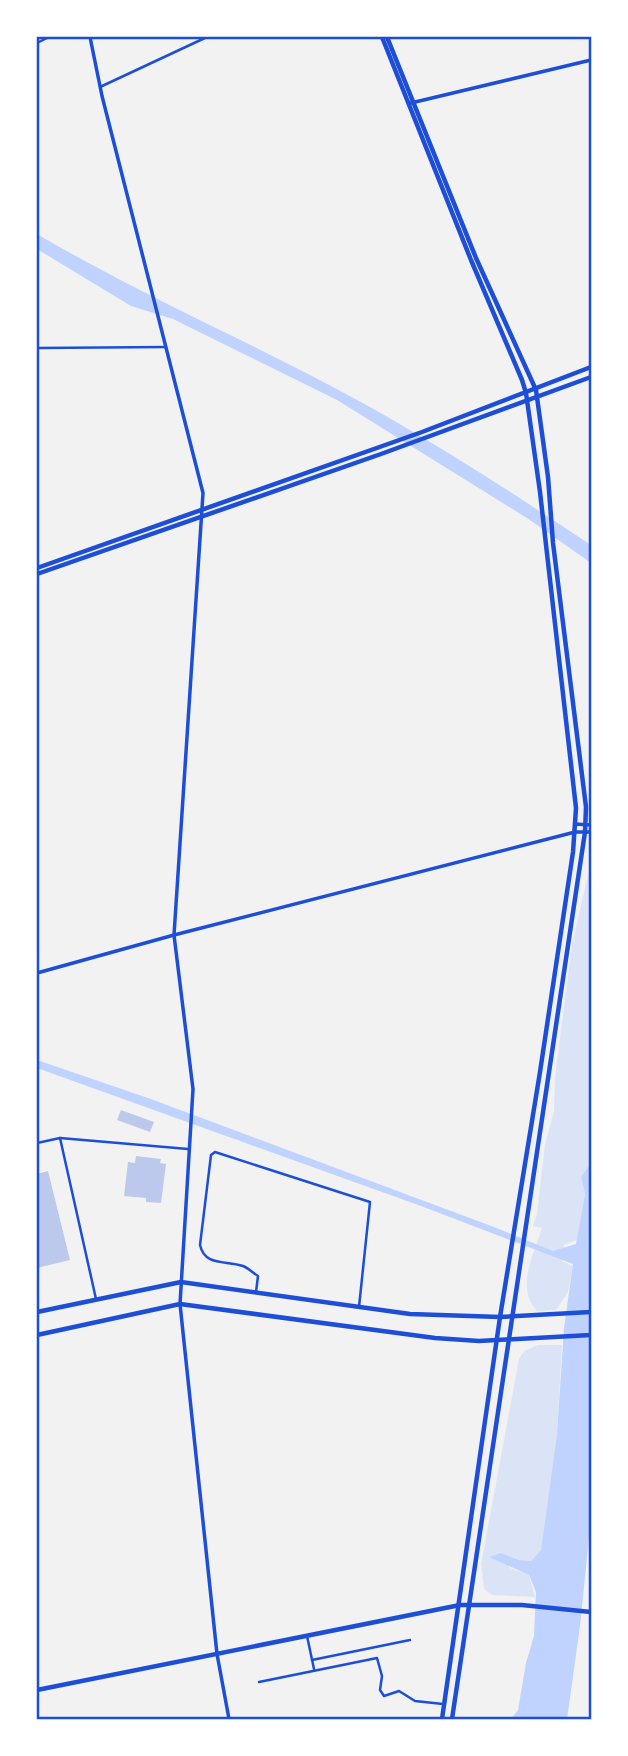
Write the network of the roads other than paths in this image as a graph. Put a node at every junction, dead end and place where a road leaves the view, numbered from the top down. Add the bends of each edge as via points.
1 (49, 37) edge
2 (90, 37) edge
3 (207, 37) edge
4 (384, 37) edge
5 (37, 43) edge
6 (591, 60) edge
7 (100, 88) junction
8 (411, 103) junction
9 (166, 347) junction
10 (37, 348) edge
11 (591, 367) edge
12 (591, 377) edge
13 (536, 390) junction
14 (526, 393) junction
15 (537, 398) junction
16 (527, 402) junction
17 (202, 512) junction
18 (37, 568) edge
19 (37, 574) edge
20 (575, 824) junction
21 (584, 824) junction
22 (591, 825) edge
23 (575, 832) junction
24 (584, 832) junction
25 (591, 832) edge
26 (173, 935) junction
27 (37, 973) edge
28 (60, 1138) junction
29 (37, 1143) edge
30 (188, 1149) junction
31 (181, 1282) junction
32 (256, 1293) junction
33 (96, 1300) junction
34 (180, 1304) junction
35 (359, 1307) junction
36 (37, 1312) edge
37 (591, 1312) edge
38 (500, 1317) junction
39 (511, 1317) junction
40 (37, 1335) edge
41 (591, 1335) edge
42 (496, 1340) junction
43 (508, 1340) junction
44 (460, 1605) junction
45 (468, 1605) junction
46 (590, 1612) edge
47 (307, 1636) junction
48 (410, 1640) dead end
49 (376, 1648) junction
50 (217, 1654) junction
51 (377, 1658) junction
52 (312, 1660) junction
53 (314, 1669) junction
54 (259, 1682) dead end
55 (37, 1690) edge
56 (444, 1704) junction
57 (229, 1719) edge
58 (442, 1719) edge
59 (452, 1719) edge

1 - 5 street
2 - 7 street
3 - 7 street
4 - 8 main road
6 - 8 street
7 - 9 street
8 - 13 main road
8 - 14 main road
9 - 10 street
9 - 17 street via 203,493
11 - 13 main road
12 - 15 main road
13 - 14 main road
13 - 15 main road
14 - 16 main road
14 - 17 main road
15 - 16 main road
15 - 21 main road via 586,807
16 - 17 main road
16 - 20 main road
17 - 18 main road
17 - 19 main road
17 - 26 street
20 - 21 street
20 - 23 main road
21 - 22 street
21 - 24 main road
23 - 24 street
23 - 26 street
23 - 38 main road
24 - 25 street
24 - 39 main road
26 - 27 street
26 - 30 street via 192,1089
28 - 29 street
28 - 30 street
28 - 33 street
30 - 31 street
31 - 32 main road
31 - 33 main road
31 - 34 street
32 - 35 main road
32 - 35 street via 258,1276 245,1266 209,1260 202,1254 209,1168 215,1152 370,1202
33 - 36 main road
34 - 40 main road
34 - 42 main road via 435,1338
34 - 50 street
35 - 38 main road
37 - 39 main road
38 - 39 main road
38 - 42 main road
39 - 43 main road
41 - 43 main road
42 - 43 main road
42 - 44 main road
43 - 45 main road
44 - 45 main road
44 - 47 main road
44 - 56 main road
45 - 46 main road
45 - 59 main road
47 - 50 main road
47 - 52 street
48 - 49 street
49 - 51 street
49 - 52 street
50 - 55 main road
50 - 57 street
51 - 53 street
51 - 56 street via 384,1696 399,1691 415,1701
52 - 53 street
53 - 54 street
56 - 58 main road

